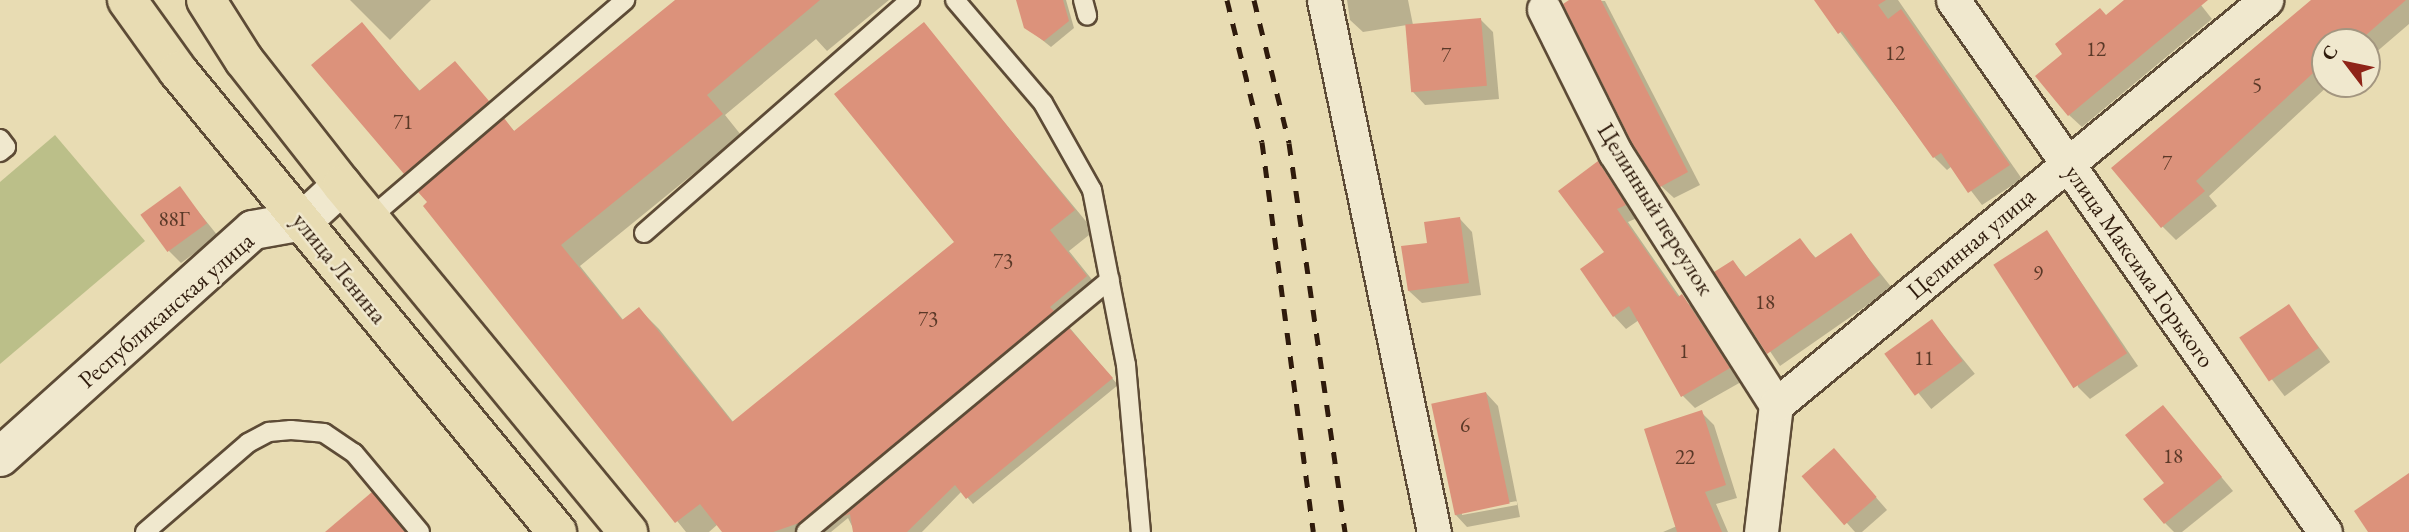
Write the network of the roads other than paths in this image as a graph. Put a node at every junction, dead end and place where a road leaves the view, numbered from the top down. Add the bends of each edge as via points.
1 (127, 0) edge
2 (206, 0) edge
3 (625, 0) edge
4 (910, 0) edge
5 (955, 0) edge
6 (1324, 0) edge
7 (1953, 0) edge
8 (2266, 0) edge
9 (1544, 9) dead end
10 (0, 139) edge
11 (0, 152) edge
12 (2068, 162) junction
13 (342, 185) junction
14 (369, 219) junction
15 (303, 221) junction
16 (644, 233) dead end
17 (1110, 280) junction
18 (1776, 405) junction
19 (0, 457) edge
20 (145, 532) edge
21 (420, 532) edge
22 (557, 532) edge
23 (628, 532) edge
24 (806, 532) edge
25 (1141, 532) edge
26 (1434, 532) edge
27 (1761, 532) edge
28 (2325, 532) edge

1 - 15 main road, улица Ленина via 178,71
2 - 13 main road via 244,60
3 - 14 lane
4 - 16 lane
5 - 17 lane via 1043,103 1092,190
6 - 26 street
7 - 12 street, улица Максима Горького
8 - 12 street, Целинная улица
9 - 18 street, Целинный переулок via 1615,152
10 - 11 lane via 6,147
12 - 18 street, Целинная улица
12 - 28 street, улица Максима Горького
13 - 14 main road
13 - 15 street
14 - 23 main road
15 - 19 street, Республиканская улица via 253,230
15 - 22 main road, улица Ленина
17 - 24 lane
17 - 25 lane via 1126,365
18 - 27 street
20 - 21 lane via 248,443 269,432 290,430 324,433 354,453

